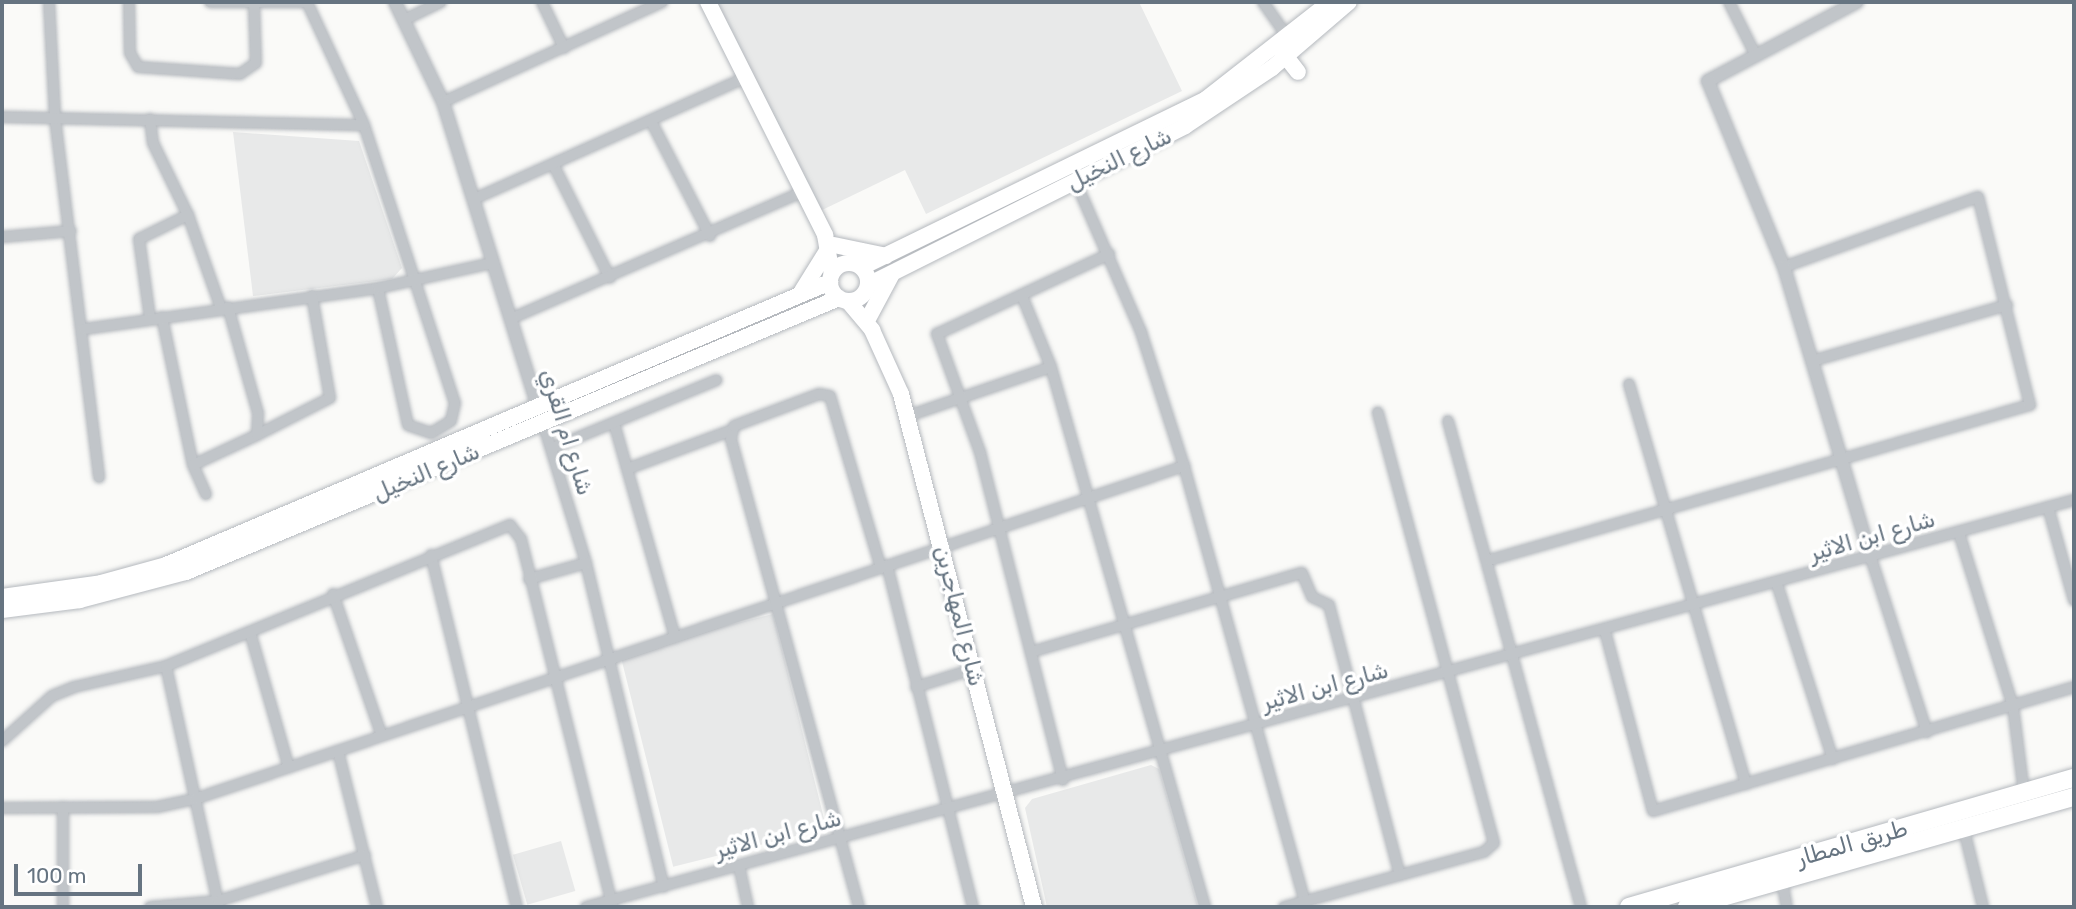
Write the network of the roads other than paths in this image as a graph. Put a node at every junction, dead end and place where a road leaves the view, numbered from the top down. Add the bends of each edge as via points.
1 (50, 2) edge
2 (129, 2) edge
3 (210, 2) edge
4 (307, 2) edge
5 (396, 2) edge
6 (442, 2) edge
7 (542, 2) edge
8 (634, 2) edge
9 (662, 2) edge
10 (708, 2) edge
11 (1263, 2) edge
12 (1330, 2) edge
13 (1349, 2) edge
14 (1729, 2) edge
15 (1857, 2) edge
16 (254, 6) junction
17 (639, 13) junction
18 (404, 20) junction
19 (564, 48) junction
20 (1285, 48) junction
21 (1754, 52) junction
22 (1298, 72) dead end
23 (744, 78) junction
24 (443, 102) junction
25 (2, 117) edge
26 (55, 118) junction
27 (150, 120) junction
28 (652, 123) junction
29 (364, 125) junction
30 (554, 166) junction
31 (1075, 180) junction
32 (804, 191) junction
33 (474, 199) junction
34 (188, 215) junction
35 (71, 231) junction
36 (710, 236) junction
37 (2, 237) edge
38 (829, 243) junction
39 (1109, 254) junction
40 (886, 256) junction
41 (492, 263) junction
42 (857, 265) junction
43 (900, 267) junction
44 (1784, 267) junction
45 (831, 277) junction
46 (610, 278) junction
47 (416, 282) junction
48 (378, 288) junction
49 (866, 290) junction
50 (799, 295) junction
51 (312, 296) junction
52 (1022, 296) junction
53 (844, 300) junction
54 (2007, 305) junction
55 (224, 308) junction
56 (815, 308) junction
57 (156, 318) junction
58 (510, 319) junction
59 (868, 322) junction
60 (84, 329) junction
61 (1812, 361) junction
62 (1051, 366) junction
63 (717, 380) dead end
64 (1629, 384) dead end
65 (963, 398) junction
66 (1378, 412) dead end
67 (540, 415) junction
68 (908, 416) junction
69 (1448, 421) dead end
70 (614, 424) junction
71 (732, 429) junction
72 (257, 435) junction
73 (552, 448) junction
74 (1841, 459) junction
75 (193, 465) junction
76 (1184, 466) junction
77 (627, 469) junction
78 (99, 477) dead end
79 (206, 494) dead end
80 (1090, 499) junction
81 (2074, 500) edge
82 (2048, 507) junction
83 (1668, 508) junction
84 (998, 528) junction
85 (1959, 533) junction
86 (942, 547) junction
87 (430, 555) junction
88 (1871, 558) junction
89 (1490, 560) junction
90 (586, 563) junction
91 (884, 566) junction
92 (529, 579) junction
93 (1777, 584) junction
94 (1220, 592) junction
95 (333, 594) junction
96 (2, 597) edge
97 (2074, 600) edge
98 (778, 602) junction
99 (1694, 607) junction
100 (2, 610) edge
101 (1125, 622) junction
102 (1605, 631) junction
103 (250, 632) junction
104 (675, 637) junction
105 (1031, 652) junction
106 (1516, 655) junction
107 (608, 660) junction
108 (166, 666) junction
109 (973, 669) junction
110 (1450, 673) junction
111 (555, 678) junction
112 (916, 687) junction
113 (2074, 687) edge
114 (1355, 700) junction
115 (2013, 706) junction
116 (468, 707) junction
117 (1258, 726) junction
118 (1927, 732) junction
119 (382, 736) junction
120 (2, 741) edge
121 (338, 751) junction
122 (1162, 753) junction
123 (1833, 759) junction
124 (289, 768) junction
125 (2074, 778) edge
126 (1063, 780) junction
127 (1746, 784) junction
128 (2024, 793) junction
129 (1006, 796) junction
130 (2074, 797) edge
131 (195, 799) junction
132 (62, 807) junction
133 (2, 808) edge
134 (946, 811) junction
135 (1964, 830) junction
136 (841, 839) junction
137 (365, 855) junction
138 (739, 866) junction
139 (1400, 875) junction
140 (1782, 880) junction
141 (664, 887) junction
142 (1305, 901) junction
143 (219, 904) edge
144 (612, 904) edge
145 (63, 907) edge
146 (150, 907) edge
147 (377, 907) edge
148 (517, 907) edge
149 (586, 907) edge
150 (748, 907) edge
151 (859, 907) edge
152 (973, 907) edge
153 (1034, 907) edge
154 (1205, 907) edge
155 (1284, 907) edge
156 (1581, 907) edge
157 (1629, 907) edge
158 (1687, 907) edge
159 (1787, 907) edge
160 (1983, 907) edge

1 - 26 street
2 - 16 street via 130,53 138,67 240,74 256,63
3 - 16 street
4 - 16 street
4 - 29 street
5 - 18 street, شارع ام القري
6 - 18 street
7 - 19 street
8 - 17 street
9 - 17 street
10 - 23 main road
11 - 20 street
12 - 20 main road, شارع النخيل
13 - 20 main road, شارع النخيل
14 - 21 street
15 - 21 street
17 - 19 street
18 - 24 street, شارع ام القري
19 - 24 street
20 - 22 main road
20 - 31 main road, شارع النخيل via 1189,132 1125,164
20 - 40 main road, شارع النخيل via 1192,107
21 - 44 street via 1712,74 1708,83
23 - 28 street
23 - 32 main road
24 - 33 street, شارع ام القري
25 - 26 street
26 - 27 street
26 - 35 street
27 - 29 street
27 - 34 street via 156,152
28 - 30 street
28 - 36 street
29 - 47 street
30 - 33 street
30 - 46 street
31 - 39 street
31 - 43 main road, شارع النخيل
32 - 36 street
32 - 38 main road
33 - 41 street, شارع ام القري
34 - 55 street
34 - 57 street via 139,239
35 - 37 street
35 - 60 street
36 - 46 street
38 - 40 main road
38 - 42 main road
38 - 45 main road
38 - 50 main road
39 - 52 street
39 - 76 street
40 - 42 main road, شارع النخيل
41 - 47 street
41 - 58 street, شارع ام القري
42 - 45 main road, شارع النخيل
42 - 49 main road, شارع المهاجرين
43 - 49 main road, شارع النخيل
43 - 59 main road via 880,289
44 - 54 street via 1978,197
44 - 61 street
45 - 50 main road, شارع النخيل
45 - 53 main road, شارع المهاجرين
46 - 58 street
47 - 48 street
47 - 48 street via 456,407 448,425 427,434 408,425
48 - 51 street
49 - 53 main road, شارع النخيل
49 - 59 main road, شارع المهاجرين
50 - 67 main road, شارع النخيل
51 - 55 street
51 - 72 street via 330,398
52 - 62 street
52 - 65 street via 937,334
53 - 56 main road, شارع النخيل
53 - 59 main road, شارع المهاجرين
54 - 61 street
54 - 74 street via 2031,404
55 - 57 street
55 - 72 street via 258,413
56 - 59 main road
56 - 67 main road, شارع النخيل
57 - 60 street
57 - 75 street
58 - 67 street, شارع ام القري
59 - 68 main road, شارع المهاجرين
60 - 78 street
61 - 74 street
62 - 65 street
62 - 80 street
63 - 70 street
64 - 83 street
65 - 68 street
65 - 84 street
66 - 110 street
67 - 73 street, شارع ام القري
67 - 96 main road, شارع النخيل via 166,565 101,583
67 - 100 main road, شارع النخيل via 162,581
68 - 86 main road, شارع المهاجرين
69 - 89 street
70 - 73 street
70 - 77 street
71 - 77 street
71 - 91 street via 816,395 830,396
71 - 98 street
72 - 75 street
73 - 90 street, شارع ام القري
74 - 83 street
74 - 88 street
75 - 79 street
76 - 80 street
76 - 94 street
77 - 104 street
80 - 84 street
80 - 101 street
81 - 82 street, شارع ابن الاثير
82 - 85 street, شارع ابن الاثير
82 - 97 street
83 - 89 street
83 - 99 street
84 - 86 street
84 - 105 street
85 - 88 street, شارع ابن الاثير
85 - 115 street
86 - 91 street
86 - 109 main road, شارع المهاجرين
87 - 92 street via 510,525 519,531
87 - 95 street
87 - 116 street
88 - 93 street, شارع ابن الاثير
88 - 118 street
89 - 106 street
90 - 92 street
90 - 107 street, شارع ام القري
91 - 98 street
91 - 112 street
92 - 111 street
93 - 99 street, شارع ابن الاثير
93 - 123 street
94 - 101 street
94 - 114 street via 1302,573 1312,597 1327,601
94 - 117 street
95 - 103 street
95 - 119 street
98 - 104 street
98 - 136 street
99 - 102 street, شارع ابن الاثير
99 - 127 street
101 - 105 street
101 - 122 street
102 - 106 street, شارع ابن الاثير
102 - 127 street via 1653,811
103 - 108 street
103 - 124 street
104 - 107 street
105 - 126 street
106 - 110 street, شارع ابن الاثير
106 - 156 street
107 - 111 street
107 - 141 street, شارع ام القري
108 - 120 street via 52,696
108 - 131 street
109 - 112 street
109 - 129 main road, شارع المهاجرين
110 - 114 street, شارع ابن الاثير
110 - 139 street via 1494,843 1484,852
111 - 116 street
111 - 144 street
112 - 134 street
113 - 115 street
114 - 117 street, شارع ابن الاثير
114 - 139 street
115 - 118 street
115 - 128 street
116 - 119 street
116 - 148 street
117 - 122 street, شارع ابن الاثير
117 - 142 street
118 - 123 street
119 - 121 street
121 - 124 street
121 - 137 street
122 - 126 street, شارع ابن الاثير
122 - 154 street
123 - 127 street
124 - 131 street
125 - 128 highway, طريق المطار
126 - 129 street, شارع ابن الاثير
128 - 157 highway, طريق المطار
129 - 134 street, شارع ابن الاثير
129 - 153 main road, شارع المهاجرين
130 - 135 highway, طريق المطار
131 - 132 street via 157,807
131 - 143 street
132 - 133 street
132 - 145 street
134 - 136 street, شارع ابن الاثير
134 - 152 street
135 - 140 highway, طريق المطار
135 - 160 street
136 - 138 street, شارع ابن الاثير
136 - 151 street
137 - 143 street
137 - 147 street
138 - 141 street, شارع ابن الاثير
138 - 150 street
139 - 142 street
140 - 158 highway, طريق المطار
140 - 159 street
141 - 144 street, شارع ابن الاثير
142 - 155 street
143 - 146 street
144 - 149 street, شارع ابن الاثير

